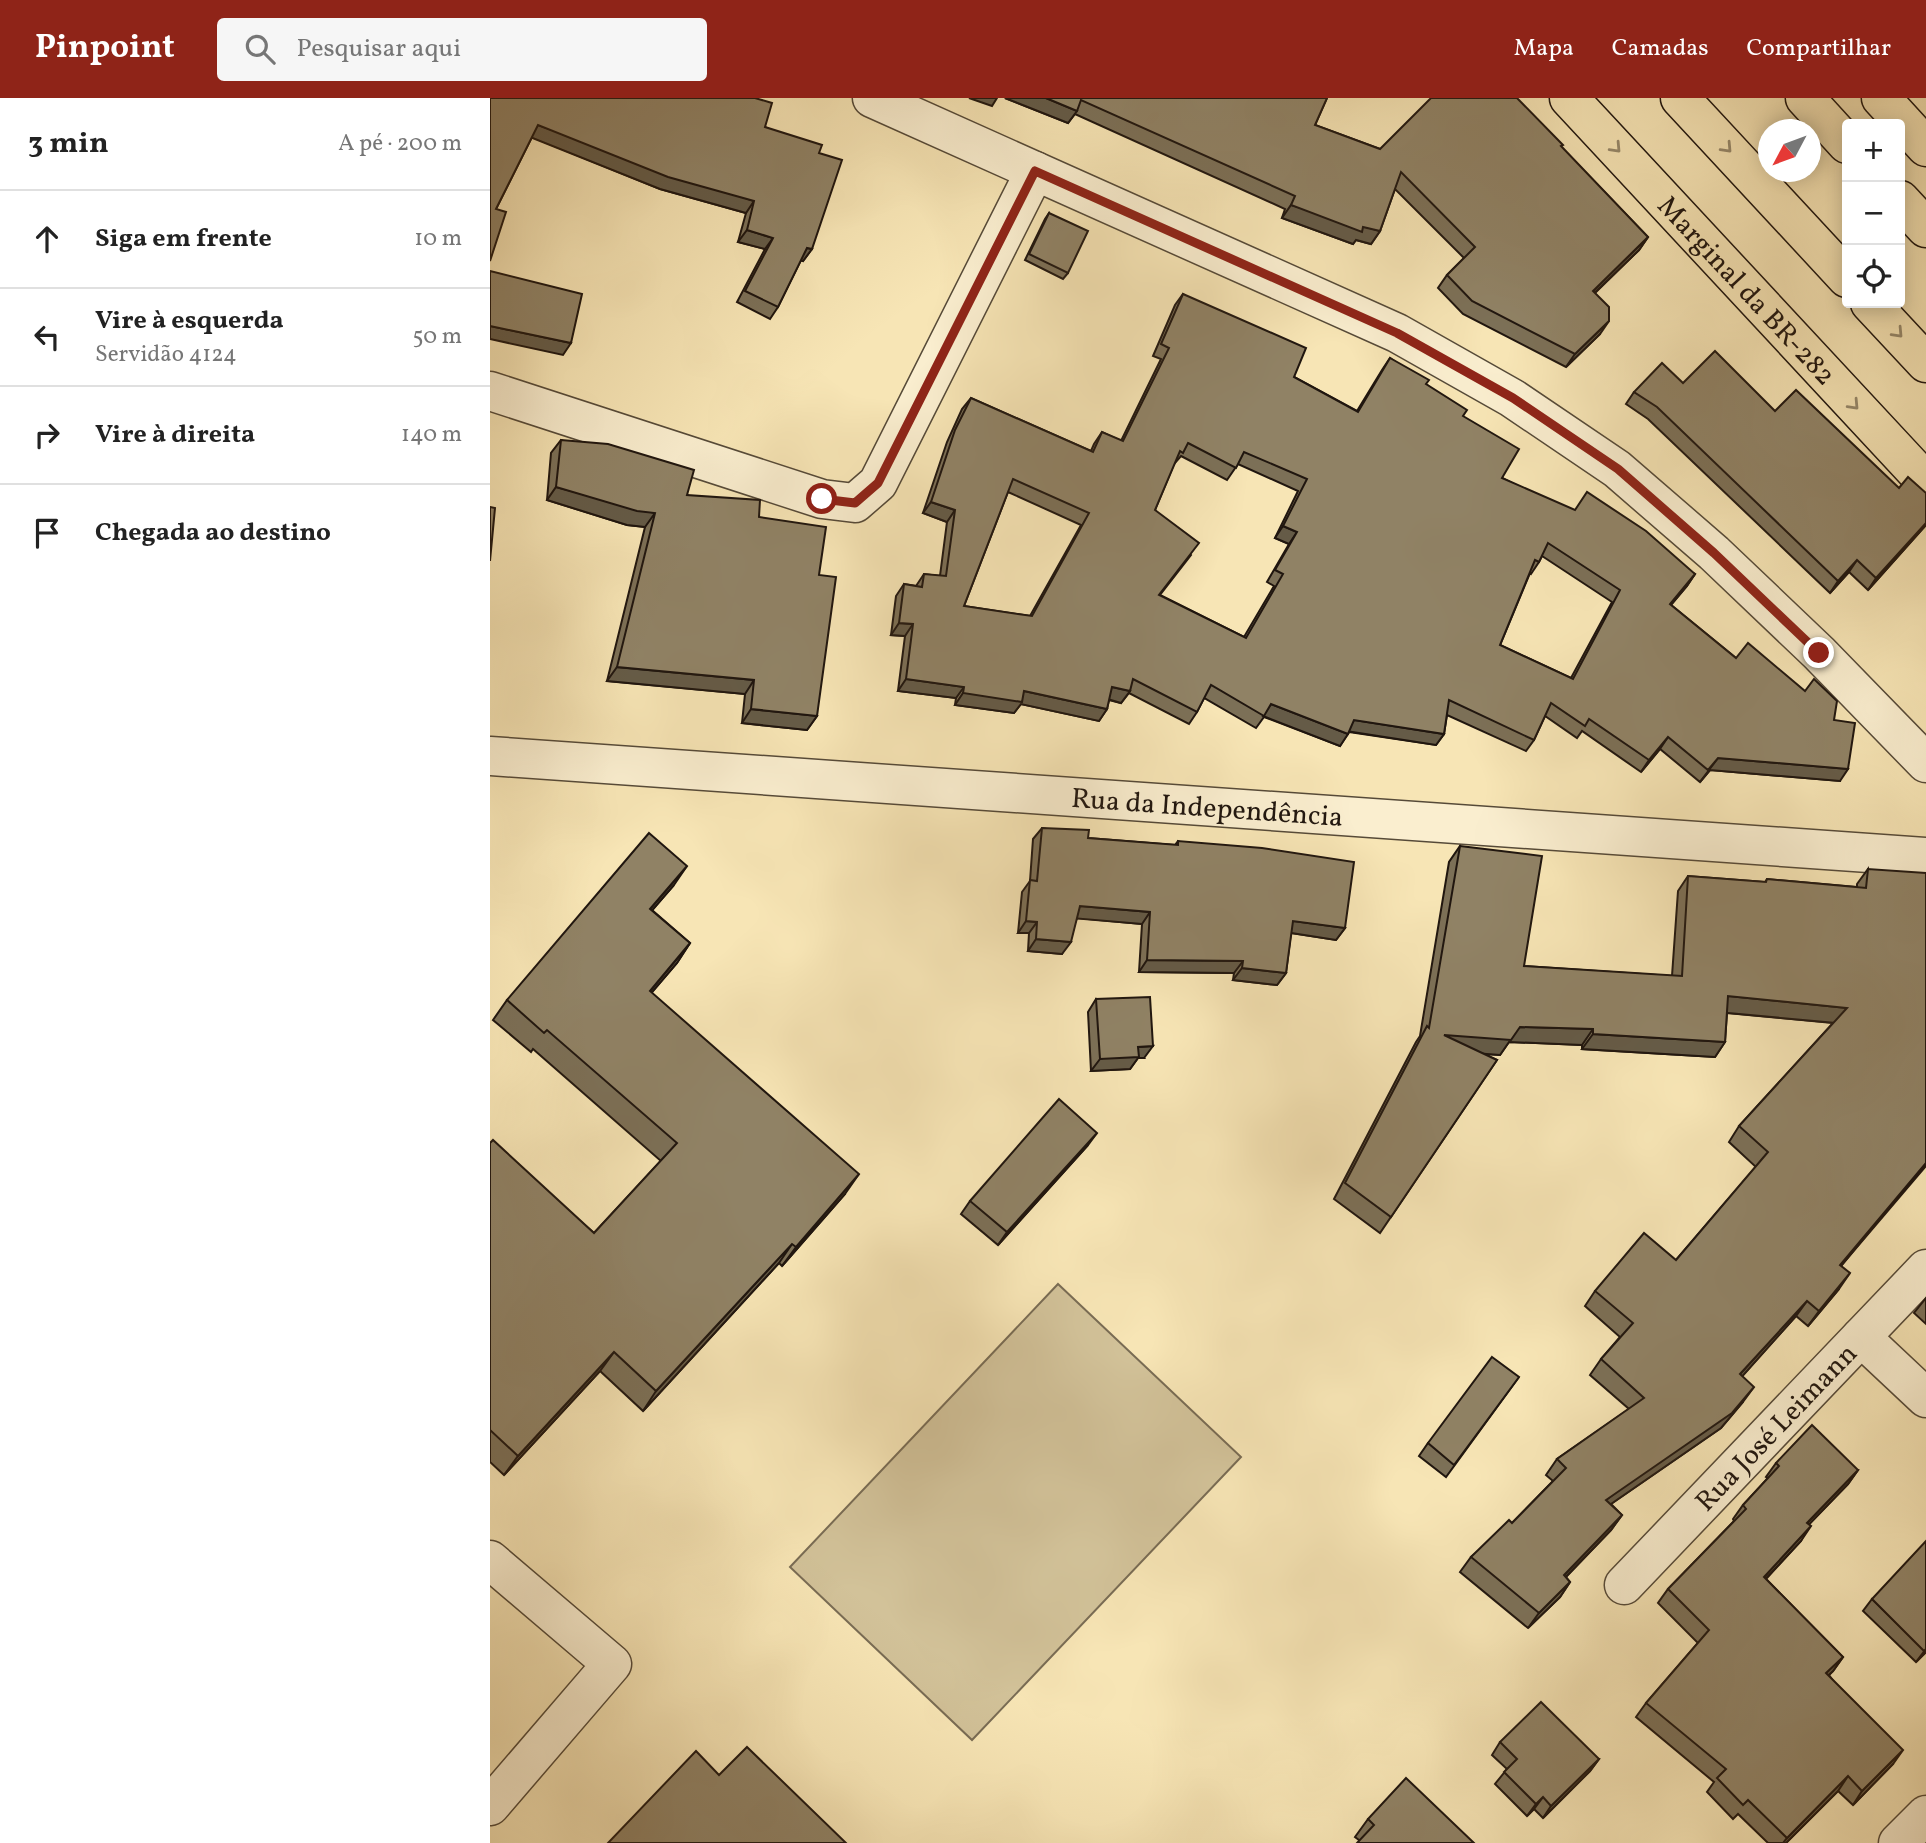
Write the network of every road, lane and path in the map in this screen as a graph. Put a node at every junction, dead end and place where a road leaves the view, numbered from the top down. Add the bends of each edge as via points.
1 (872, 98) edge
2 (1569, 98) edge
3 (1680, 98) edge
4 (1805, 98) edge
5 (1881, 98) edge
6 (1842, 139) edge
7 (1926, 147) edge
8 (1035, 171) junction
9 (1905, 205) edge
10 (1926, 228) edge
11 (1842, 273) edge
12 (1875, 308) edge
13 (1926, 363) edge
14 (490, 391) edge
15 (1926, 482) edge
16 (490, 756) edge
17 (1926, 763) edge
18 (1926, 857) edge
19 (1926, 1269) edge
20 (1861, 1338) junction
21 (1926, 1398) edge
22 (490, 1560) edge
23 (1624, 1586) dead end
24 (490, 1807) edge
25 (1926, 1815) edge
26 (1898, 1843) edge

1 - 8 street
2 -> 15 main road, Marginal da BR-282
3 -> 11 main road
4 - 6 main road
5 - 7 main road
8 - 14 street via 878,483 855,503 822,499
8 - 17 street via 1397,333 1513,398 1618,469 1714,553
9 - 10 main road
12 -> 13 main road
16 - 18 street, Rua da Independência
19 - 20 street, Rua José Leimann
20 - 21 street
20 - 23 street, Rua José Leimann
22 - 24 street via 612,1664
25 - 26 street

